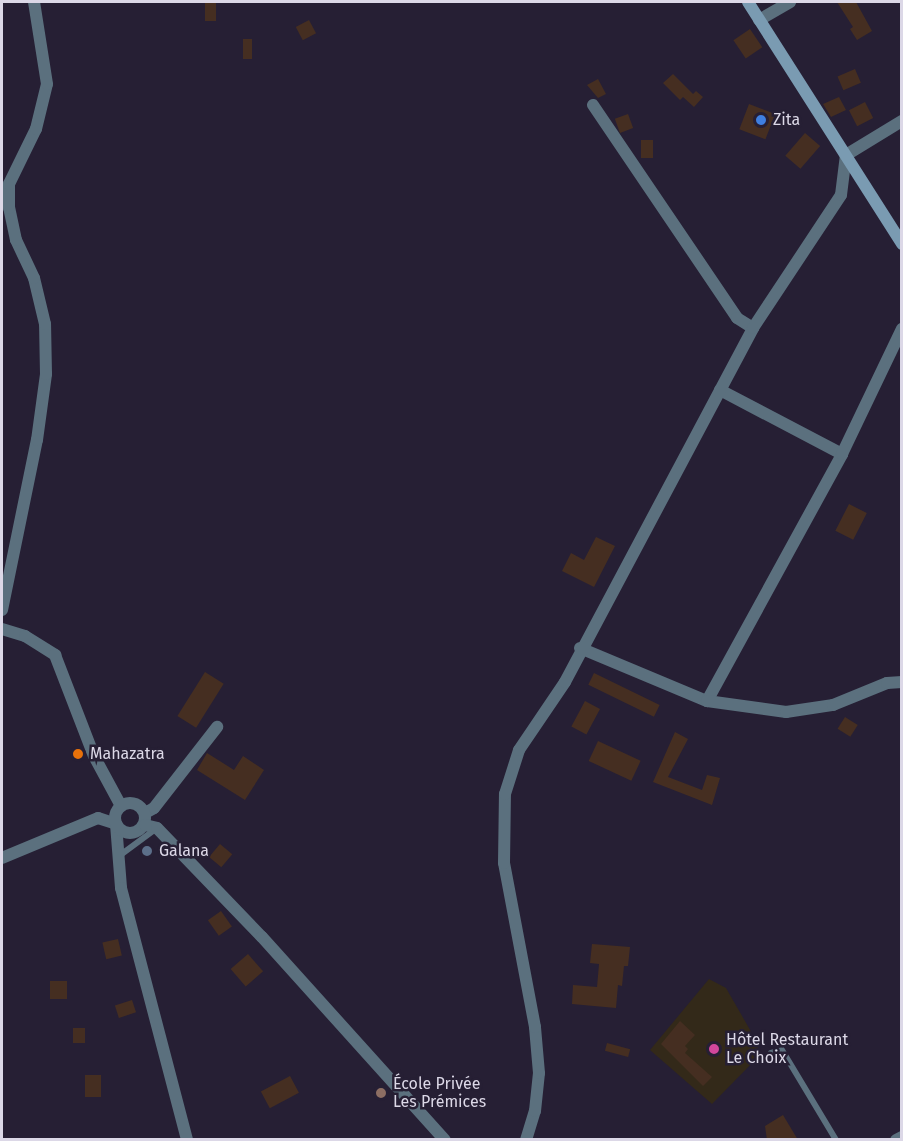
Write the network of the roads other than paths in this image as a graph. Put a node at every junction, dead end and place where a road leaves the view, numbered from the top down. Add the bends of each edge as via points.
1 (34, 2) edge
2 (748, 2) edge
3 (790, 2) edge
4 (759, 20) junction
5 (593, 105) dead end
6 (902, 121) edge
7 (846, 155) junction
8 (902, 244) edge
9 (753, 328) junction
10 (902, 329) edge
11 (720, 390) junction
12 (842, 454) junction
13 (2, 610) edge
14 (2, 629) edge
15 (580, 648) junction
16 (902, 682) edge
17 (707, 701) junction
18 (217, 727) dead end
19 (121, 806) junction
20 (149, 822) junction
21 (116, 824) junction
22 (119, 856) junction
23 (2, 858) edge
24 (771, 1053) dead end
25 (902, 1137) edge
26 (187, 1140) edge
27 (445, 1140) edge
28 (526, 1140) edge
29 (836, 1140) edge
30 (896, 1140) edge

1 - 13 street via 47,84 36,129 9,184 9,208 16,240 34,278 45,324 46,374 37,440
2 - 4 main road
3 - 4 street
4 - 7 main road
5 - 9 street via 737,318
6 - 7 street
7 - 8 main road
7 - 9 street via 841,195
9 - 11 street
10 - 12 street
11 - 12 street
11 - 15 street
12 - 17 street
14 - 19 street via 25,636 55,655 94,756
15 - 17 street
15 - 28 street via 565,682 519,750 505,794 504,863 535,1027 539,1073 535,1111
16 - 17 street via 886,683 833,705 786,712
18 - 20 street via 154,808
19 - 20 street via 135,804
19 - 21 street
20 - 21 street via 130,834
20 - 22 lane
20 - 27 street
21 - 22 street
21 - 23 street via 98,818
22 - 26 street via 121,888
24 - 29 lane via 782,1050
25 - 30 street

